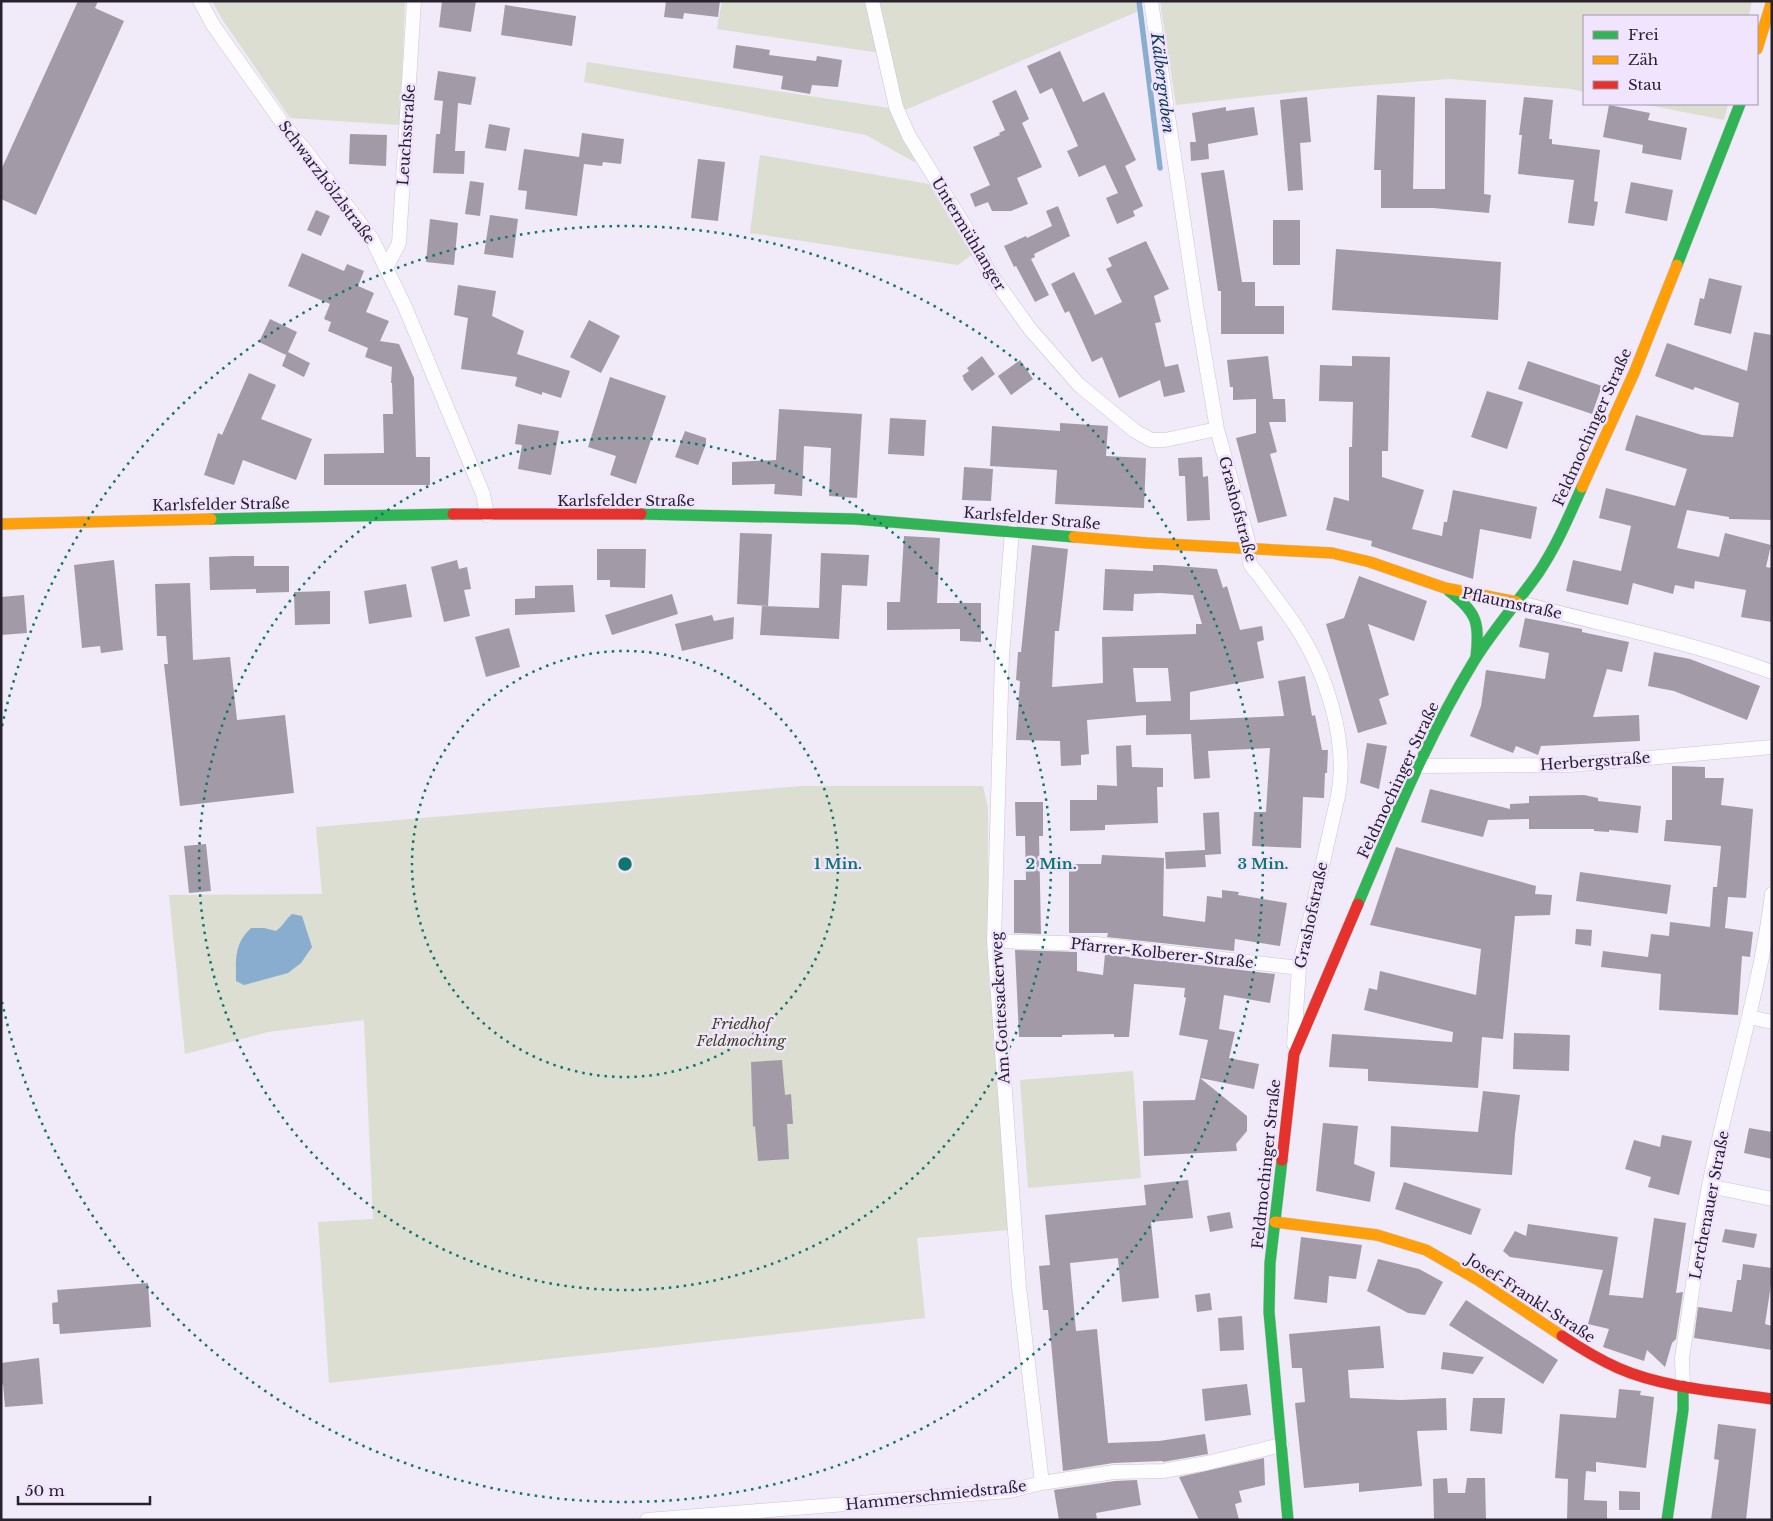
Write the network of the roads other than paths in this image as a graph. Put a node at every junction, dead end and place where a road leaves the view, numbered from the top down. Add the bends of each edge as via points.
1 (200, 1) edge
2 (414, 1) edge
3 (872, 1) edge
4 (1151, 1) edge
5 (1772, 1) edge
6 (1758, 46) edge
7 (1740, 105) edge
8 (387, 266) junction
9 (1217, 429) junction
10 (487, 515) junction
11 (1, 524) edge
12 (1012, 530) junction
13 (1250, 548) junction
14 (1445, 588) junction
15 (1516, 602) junction
16 (1475, 659) junction
17 (1772, 672) edge
18 (1772, 748) edge
19 (1418, 766) junction
20 (1772, 894) edge
21 (994, 941) junction
22 (1299, 968) junction
23 (1749, 1017) junction
24 (1772, 1022) edge
25 (1294, 1054) junction
26 (1709, 1186) junction
27 (1772, 1199) edge
28 (1275, 1222) junction
29 (1683, 1386) junction
30 (1772, 1399) edge
31 (1281, 1445) junction
32 (1042, 1483) junction
33 (647, 1520) edge
34 (1288, 1520) edge
35 (1668, 1520) edge

1 - 8 street, Schwarzhölzlstraße via 283,124 372,239
2 - 8 street, Leuchsstraße via 399,243
3 - 9 street, Untermühlanger via 896,107 909,136 989,272 1030,329 1079,385 1151,440
4 - 9 street, Grashofstraße
5 - 6 main road
7 - 15 main road, Feldmochinger Straße via 1634,373 1558,540
8 - 10 street, Schwarzhölzlstraße via 483,494
9 - 13 street, Grashofstraße
10 - 11 main road, Karlsfelder Straße
10 - 12 main road, Karlsfelder Straße via 699,514 855,519
12 - 13 main road, Karlsfelder Straße via 1147,543
12 - 21 street, Am Gottesackerweg via 1002,656
13 - 14 main road, Pflaumstraße via 1332,553 1370,562
13 - 22 street, Grashofstraße via 1250,563 1294,623 1315,659 1327,693 1341,755 1341,780
14 - 15 main road, Pflaumstraße
14 - 16 main road via 1472,610 1475,617 1478,627
15 - 16 main road, Feldmochinger Straße
15 - 17 street, Pflaumstraße via 1690,645
16 - 19 main road, Feldmochinger Straße
18 - 19 street, Herbergstraße via 1570,765
19 - 25 main road, Feldmochinger Straße
20 - 23 street, Lerchenauer Straße
21 - 22 street, Pfarrer-Kolberer-Straße via 1096,944
21 - 32 street, Am Gottesackerweg via 1019,1287
22 - 25 street, Grashofstraße
23 - 24 street
23 - 26 street, Lerchenauer Straße
25 - 28 main road, Feldmochinger Straße
26 - 27 street
26 - 29 street, Lerchenauer Straße via 1682,1358
28 - 29 main road, Josef-Frankl-Straße via 1377,1235 1426,1250 1444,1258 1587,1353 1620,1369
28 - 31 main road, Feldmochinger Straße via 1269,1312
29 - 30 main road, Josef-Frankl-Straße
29 - 35 main road, Lerchenauer Straße via 1683,1410
31 - 32 street, Hammerschmiedstraße via 1163,1470 1114,1472
31 - 34 main road, Feldmochinger Straße
32 - 33 street, Hammerschmiedstraße via 1010,1491

